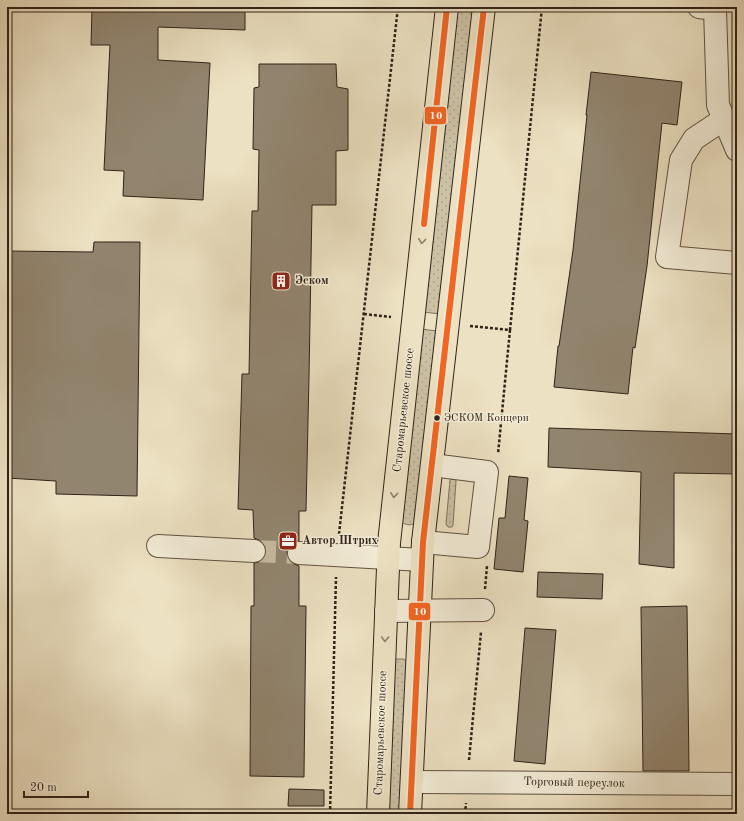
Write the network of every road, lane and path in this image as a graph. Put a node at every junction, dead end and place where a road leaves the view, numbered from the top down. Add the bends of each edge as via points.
1 (398, 7) edge
2 (447, 7) edge
3 (484, 7) edge
4 (542, 7) edge
5 (699, 7) edge
6 (724, 119) junction
7 (737, 150) edge
8 (737, 263) edge
9 (510, 330) dead end
10 (432, 465) junction
11 (158, 546) dead end
12 (254, 551) tunnel mouth
13 (422, 551) junction
14 (299, 553) tunnel mouth
15 (337, 555) junction
16 (388, 558) junction
17 (483, 610) dead end
18 (386, 611) junction
19 (420, 611) junction
20 (412, 782) junction
21 (737, 784) edge
22 (330, 814) edge
23 (378, 814) edge
24 (410, 814) edge

1 - 15 path
2 -> 16 main road, Старомарьевское шоссе
3 - 10 main road
4 - 9 path
5 - 6 street via 714,9 718,105
6 - 7 street
6 - 8 street via 694,139 681,160 667,257
10 - 13 main road
10 - 13 street via 487,472 478,547
11 - 12 street
13 - 16 street
13 - 19 main road
14 - 15 street
15 - 16 street
15 - 22 path
16 - 18 main road, Старомарьевское шоссе
17 - 19 street
18 - 19 street
18 -> 23 main road, Старомарьевское шоссе
19 - 20 main road
20 - 21 street, Торговый переулок
20 - 24 main road

